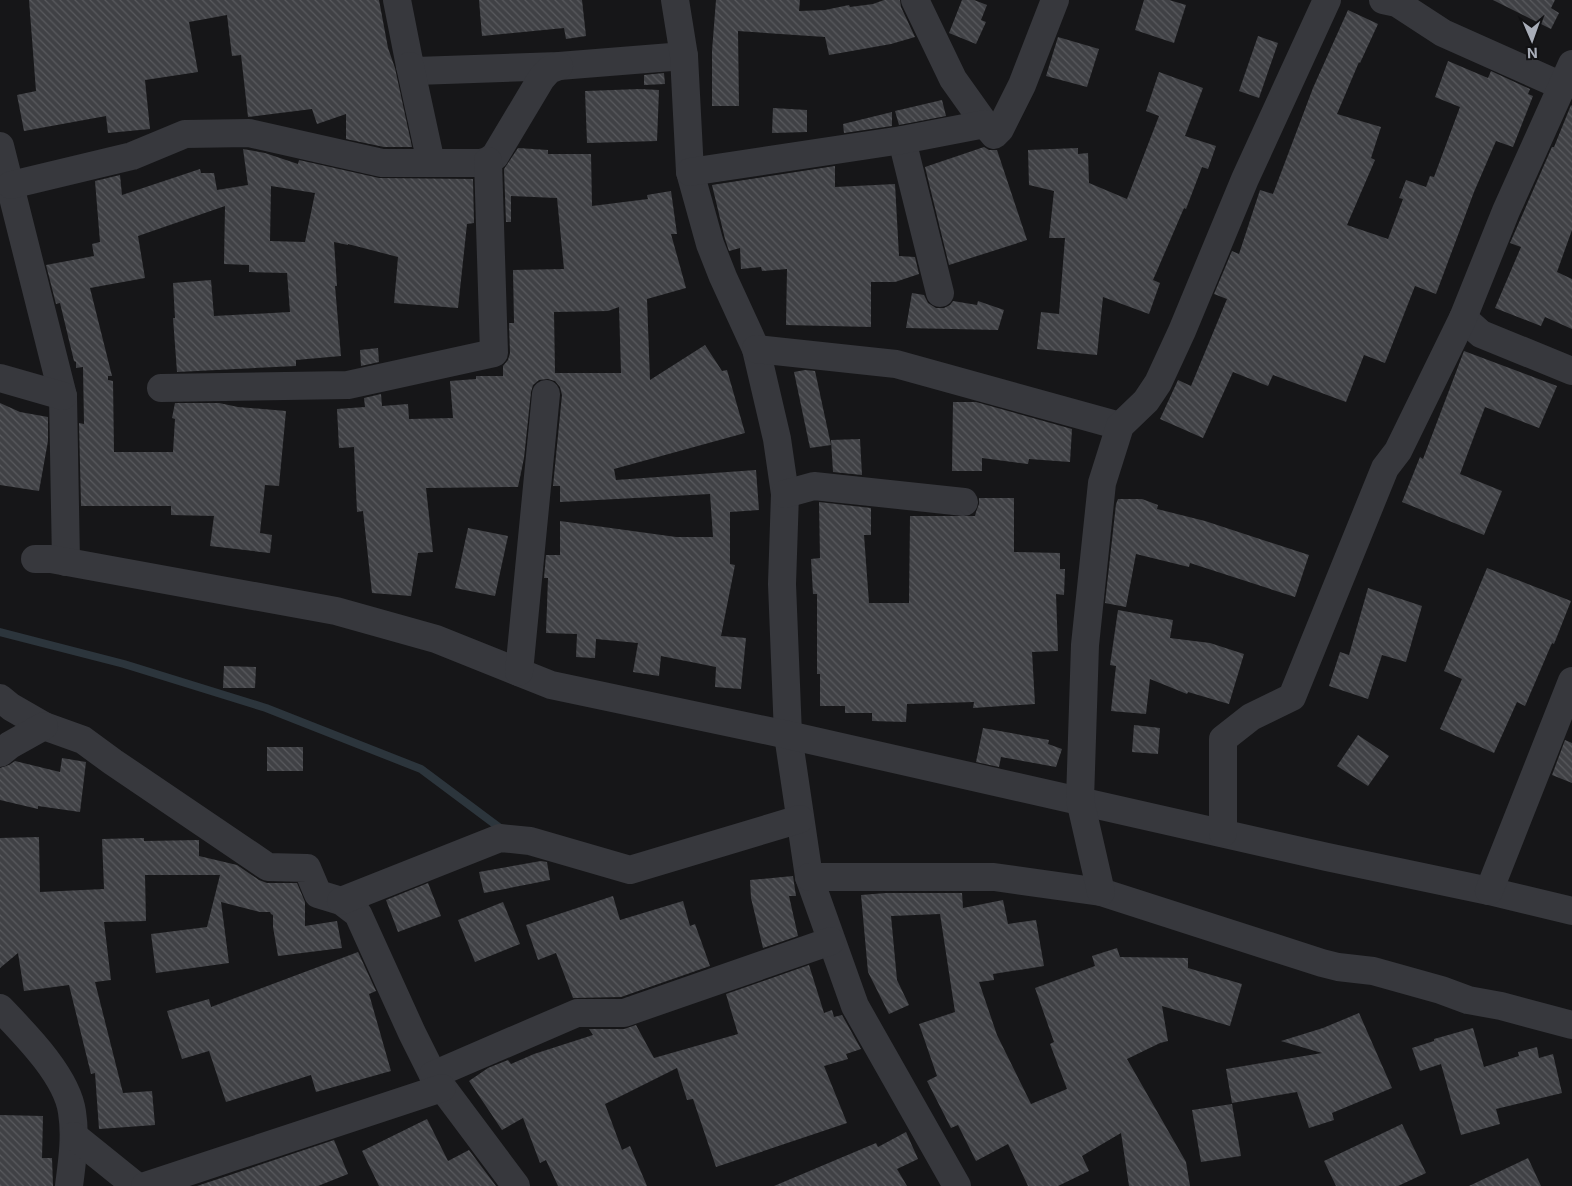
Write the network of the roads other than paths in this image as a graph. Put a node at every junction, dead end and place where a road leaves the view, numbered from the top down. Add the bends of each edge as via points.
1 (397, 0) edge
2 (675, 0) edge
3 (915, 0) edge
4 (1055, 0) edge
5 (1327, 0) edge
6 (1383, 0) edge
7 (684, 56) junction
8 (410, 66) junction
9 (559, 66) junction
10 (1567, 75) edge
11 (985, 124) junction
12 (902, 140) junction
13 (0, 146) edge
14 (488, 161) junction
15 (431, 163) junction
16 (690, 172) junction
17 (11, 185) junction
18 (940, 293) dead end
19 (1463, 318) junction
20 (756, 349) junction
21 (1572, 371) edge
22 (0, 378) edge
23 (160, 388) dead end
24 (546, 394) dead end
25 (62, 396) junction
26 (1120, 426) junction
27 (785, 494) junction
28 (964, 502) dead end
29 (35, 559) dead end
30 (66, 562) junction
31 (519, 672) junction
32 (1572, 681) edge
33 (0, 698) edge
34 (44, 726) junction
35 (788, 735) junction
36 (0, 753) edge
37 (1080, 800) junction
38 (800, 819) junction
39 (1222, 833) junction
40 (809, 877) junction
41 (1489, 891) junction
42 (1101, 892) junction
43 (341, 901) junction
44 (1572, 912) edge
45 (831, 941) junction
46 (0, 1008) edge
47 (1572, 1025) edge
48 (438, 1082) junction
49 (74, 1136) junction
50 (69, 1186) edge
51 (136, 1186) edge
52 (145, 1186) edge
53 (516, 1186) edge
54 (957, 1186) edge

1 - 8 street
2 - 7 street
3 - 11 street via 954,79
4 - 11 street via 1022,85 1000,130 994,135
5 - 26 street via 1245,179 1158,383
6 - 10 street via 1397,3 1443,33
7 - 9 street
7 - 16 street
8 - 9 street via 416,71
8 - 15 street
9 - 14 street via 549,70 541,79 495,156
10 - 19 street via 1506,211
11 - 12 street
12 - 16 street
12 - 18 street
13 - 17 street
14 - 15 street
14 - 23 street via 494,352 348,385
15 - 17 street via 382,163 249,133 185,134 132,156
16 - 20 street via 710,244
17 - 25 street
19 - 21 street via 1481,334
19 - 39 street via 1398,451 1385,468 1292,697 1251,717 1223,739
20 - 26 street via 896,364
20 - 27 street via 777,439
22 - 25 street
24 - 31 street
25 - 30 street
26 - 37 street via 1102,483 1085,645
27 - 28 street via 814,486
27 - 35 street via 782,584
29 - 30 street
30 - 31 street via 336,611 436,639
31 - 35 street via 551,685
32 - 41 street
33 - 34 street via 11,708
34 - 36 street
34 - 43 street via 83,740 268,866 307,868 318,894
35 - 37 street
35 - 38 street
37 - 39 street
37 - 42 street
38 - 40 street
38 - 43 street via 630,870 530,841 500,838
39 - 41 street
40 - 42 street via 994,876
40 - 45 street
41 - 44 street
42 - 47 street via 1322,963 1373,971 1468,1000
43 - 48 street via 362,921 412,1033
45 - 48 street via 624,1013 577,1013
45 - 54 street via 855,1006
46 - 49 street via 54,1070 67,1094
48 - 52 street
48 - 53 street
49 - 50 street
49 - 51 street

